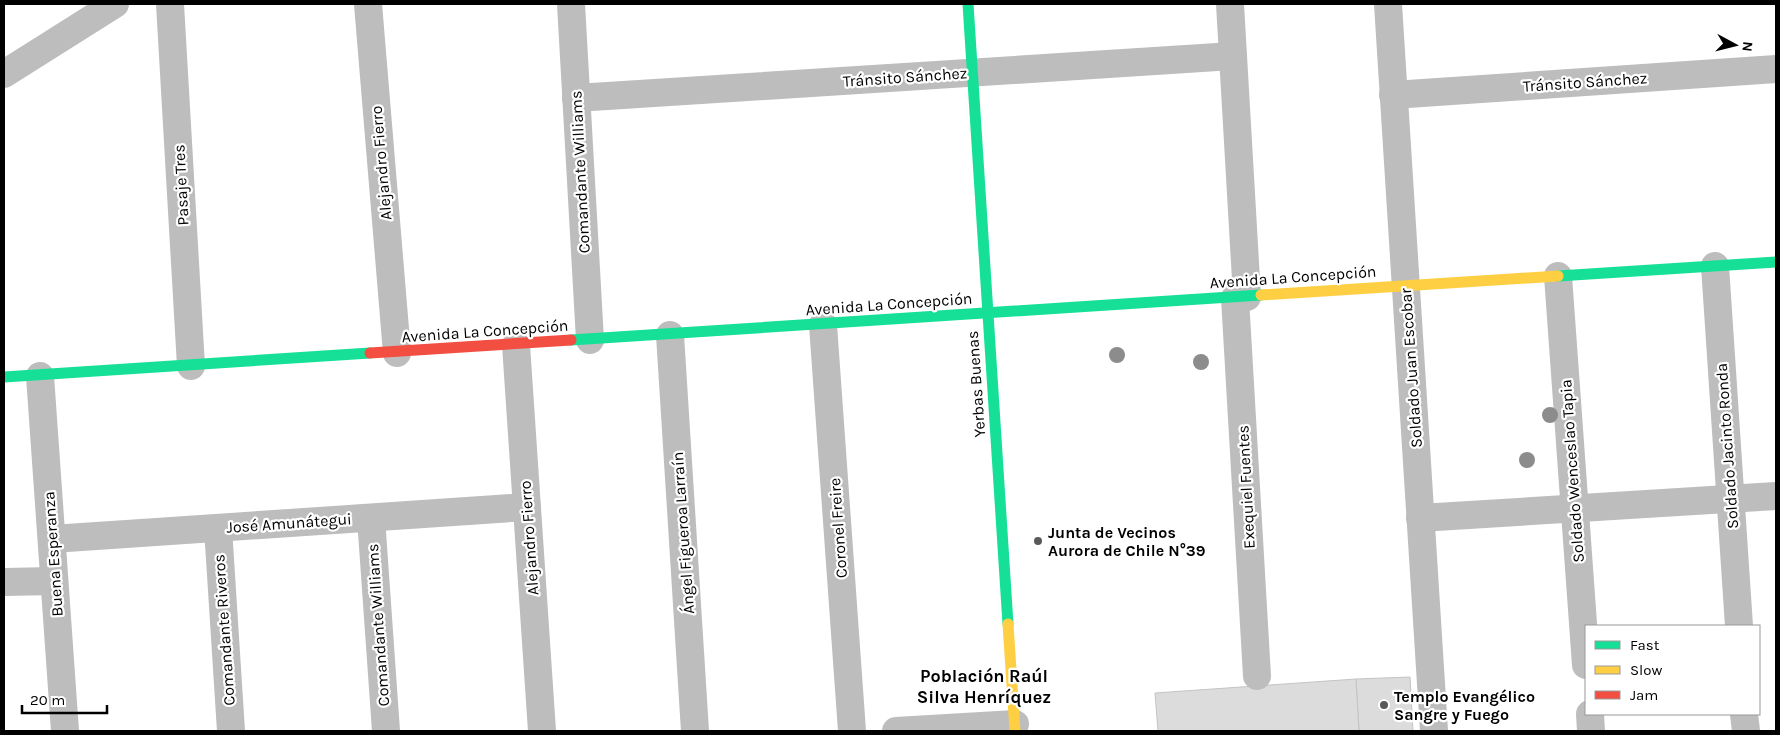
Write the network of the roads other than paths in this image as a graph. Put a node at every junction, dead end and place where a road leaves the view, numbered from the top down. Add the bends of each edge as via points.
1 (115, 4) edge
2 (170, 4) edge
3 (368, 4) edge
4 (571, 4) edge
5 (968, 4) edge
6 (1230, 4) edge
7 (1388, 4) edge
8 (1233, 56) junction
9 (1776, 69) edge
10 (972, 73) junction
11 (4, 74) edge
12 (1393, 94) junction
13 (576, 98) junction
14 (1776, 262) edge
15 (1716, 266) junction
16 (1558, 276) junction
17 (1406, 286) junction
18 (1241, 297) junction
19 (988, 314) junction
20 (823, 325) junction
21 (670, 335) junction
22 (590, 340) junction
23 (516, 345) junction
24 (397, 353) junction
25 (191, 366) junction
26 (4, 376) edge
27 (40, 376) junction
28 (1776, 496) edge
29 (1730, 498) junction
30 (527, 507) junction
31 (1575, 508) junction
32 (371, 518) junction
33 (1420, 518) junction
34 (218, 528) junction
35 (52, 539) junction
36 (54, 581) junction
37 (4, 582) edge
38 (1739, 625) edge
39 (1585, 651) edge
40 (1257, 676) dead end
41 (1590, 715) edge
42 (1744, 715) edge
43 (1015, 727) edge
44 (65, 731) edge
45 (231, 731) edge
46 (386, 731) edge
47 (542, 731) edge
48 (695, 731) edge
49 (852, 731) edge
50 (896, 731) edge
51 (1434, 731) edge
52 (1591, 731) edge
53 (1746, 731) edge

1 - 11 street
2 - 25 street, Pasaje Tres
3 - 24 street, Alejandro Fierro
4 - 13 street, Comandante Williams
5 - 10 street, Yerbas Buenas
6 - 8 street, Exequiel Fuentes
7 - 12 street, Soldado Juan Escobar
8 - 10 street, Tránsito Sánchez
8 - 18 street, Exequiel Fuentes
9 - 12 street, Tránsito Sánchez
10 - 13 street, Tránsito Sánchez
10 - 19 street, Yerbas Buenas
12 - 17 street, Soldado Juan Escobar
13 - 22 street, Comandante Williams
14 - 15 street, Avenida La Concepción
15 - 16 street, Avenida La Concepción
15 - 29 street, Soldado Jacinto Ronda
16 - 17 street, Avenida La Concepción
16 - 31 street, Soldado Wenceslao Tapia
17 - 18 street, Avenida La Concepción
17 - 33 street, Soldado Juan Escobar
18 - 19 street, Avenida La Concepción
18 - 40 street, Exequiel Fuentes
19 - 20 street, Avenida La Concepción
19 - 43 street, Yerbas Buenas
20 - 21 street, Avenida La Concepción
20 - 49 street, Coronel Freire
21 - 22 street, Avenida La Concepción
21 - 48 street, Ángel Figueroa Larraín
22 - 23 street, Avenida La Concepción
23 - 24 street, Avenida La Concepción
23 - 30 street, Alejandro Fierro
24 - 25 street, Avenida La Concepción
25 - 27 street, Avenida La Concepción
26 - 27 street, Avenida La Concepción
27 - 35 street, Buena Esperanza
28 - 29 street
29 - 31 street
29 - 38 street, Soldado Jacinto Ronda
30 - 32 street, José Amunátegui
30 - 47 street, Alejandro Fierro
31 - 33 street
31 - 39 street, Soldado Wenceslao Tapia
32 - 34 street, José Amunátegui
32 - 46 street, Comandante Williams
33 - 51 street, Soldado Juan Escobar
34 - 35 street, José Amunátegui
34 - 45 street, Comandante Riveros
35 - 36 street, Buena Esperanza
36 - 37 street
36 - 44 street, Buena Esperanza
41 - 52 street
42 - 53 street
43 - 50 street

